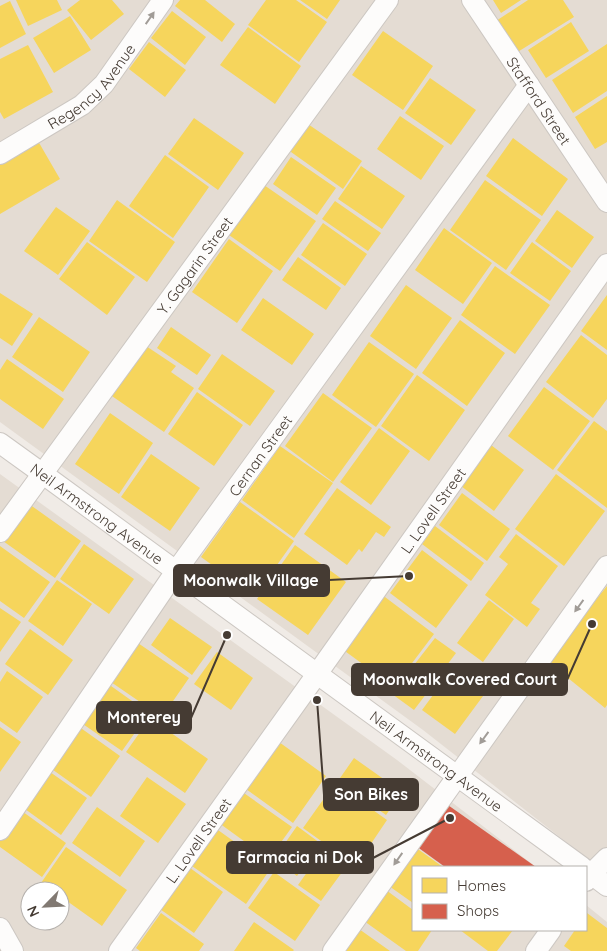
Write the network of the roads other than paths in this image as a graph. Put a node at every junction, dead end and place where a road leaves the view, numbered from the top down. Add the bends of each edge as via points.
1 (163, 0) edge
2 (388, 0) edge
3 (472, 0) edge
4 (529, 85) junction
5 (0, 154) edge
6 (607, 202) edge
7 (607, 264) edge
8 (0, 443) edge
9 (43, 474) junction
10 (0, 532) edge
11 (607, 566) edge
12 (176, 571) junction
13 (318, 674) junction
14 (456, 776) junction
15 (0, 830) edge
16 (607, 858) edge
17 (577, 866) edge
18 (587, 872) edge
19 (587, 874) edge
20 (607, 886) edge
21 (0, 928) edge
22 (550, 931) edge
23 (13, 951) edge
24 (119, 951) edge
25 (333, 951) edge
26 (536, 951) edge

5 -> 1 street, Regency Avenue via 71,113 93,95
2 - 9 street, Y. Gagarin Street
3 - 4 street, Stafford Street
4 - 6 street, Stafford Street
4 - 12 street, Cernan Street
7 - 13 street, L. Lovell Street
8 - 9 street, Neil Armstrong Avenue
9 - 10 street, Y. Gagarin Street
9 - 12 street, Neil Armstrong Avenue
11 -> 14 street
12 - 13 street, Neil Armstrong Avenue
12 - 15 street, Cernan Street
13 - 14 street, Neil Armstrong Avenue
13 - 24 street, L. Lovell Street
14 - 17 street, Neil Armstrong Avenue
14 -> 25 street
16 - 18 street
19 - 20 street, Neil Armstrong Avenue
21 - 23 street
22 - 26 street

